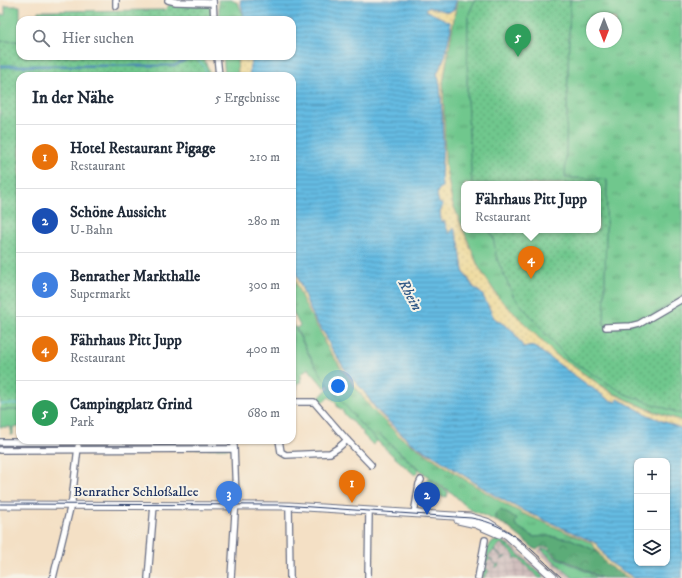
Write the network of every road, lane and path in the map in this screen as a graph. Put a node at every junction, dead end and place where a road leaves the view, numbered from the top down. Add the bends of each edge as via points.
1 (168, 0) edge
2 (213, 1) edge
3 (214, 16) edge
4 (217, 60) edge
5 (219, 72) edge
6 (682, 300) edge
7 (606, 327) dead end
8 (296, 402) edge
9 (347, 440) junction
10 (0, 442) edge
11 (16, 442) edge
12 (79, 444) edge
13 (234, 444) edge
14 (279, 444) edge
15 (78, 449) junction
16 (234, 449) junction
17 (0, 450) edge
18 (371, 465) dead end
19 (421, 480) dead end
20 (0, 505) edge
21 (71, 505) junction
22 (154, 506) junction
23 (236, 506) junction
24 (288, 506) junction
25 (369, 512) junction
26 (414, 514) junction
27 (485, 540) dead end
28 (53, 578) edge
29 (148, 578) edge
30 (231, 578) edge
31 (290, 578) edge
32 (368, 578) edge
33 (478, 578) edge
34 (554, 578) edge

1 - 2 street
2 - 3 street
4 - 5 street
6 - 7 street via 639,324
8 - 9 street via 314,402
9 - 14 street via 330,453 286,455 282,454
9 - 18 street
10 - 11 street
12 - 15 street
13 - 16 street
15 - 16 street
15 - 17 street
15 - 21 street
16 - 23 street
19 - 26 street
20 - 21 main road, Benrather Schloßallee
21 - 22 main road, Benrather Schloßallee
21 - 28 street
22 - 23 main road, Benrather Schloßallee
22 - 29 street
23 - 24 main road, Benrather Schloßallee
23 - 30 street
24 - 25 main road, Benrather Schloßallee
24 - 31 street
25 - 26 main road, Benrather Schloßallee
25 - 32 street
26 - 34 main road, Benrather Schloßallee via 470,517 517,545
27 - 33 street

